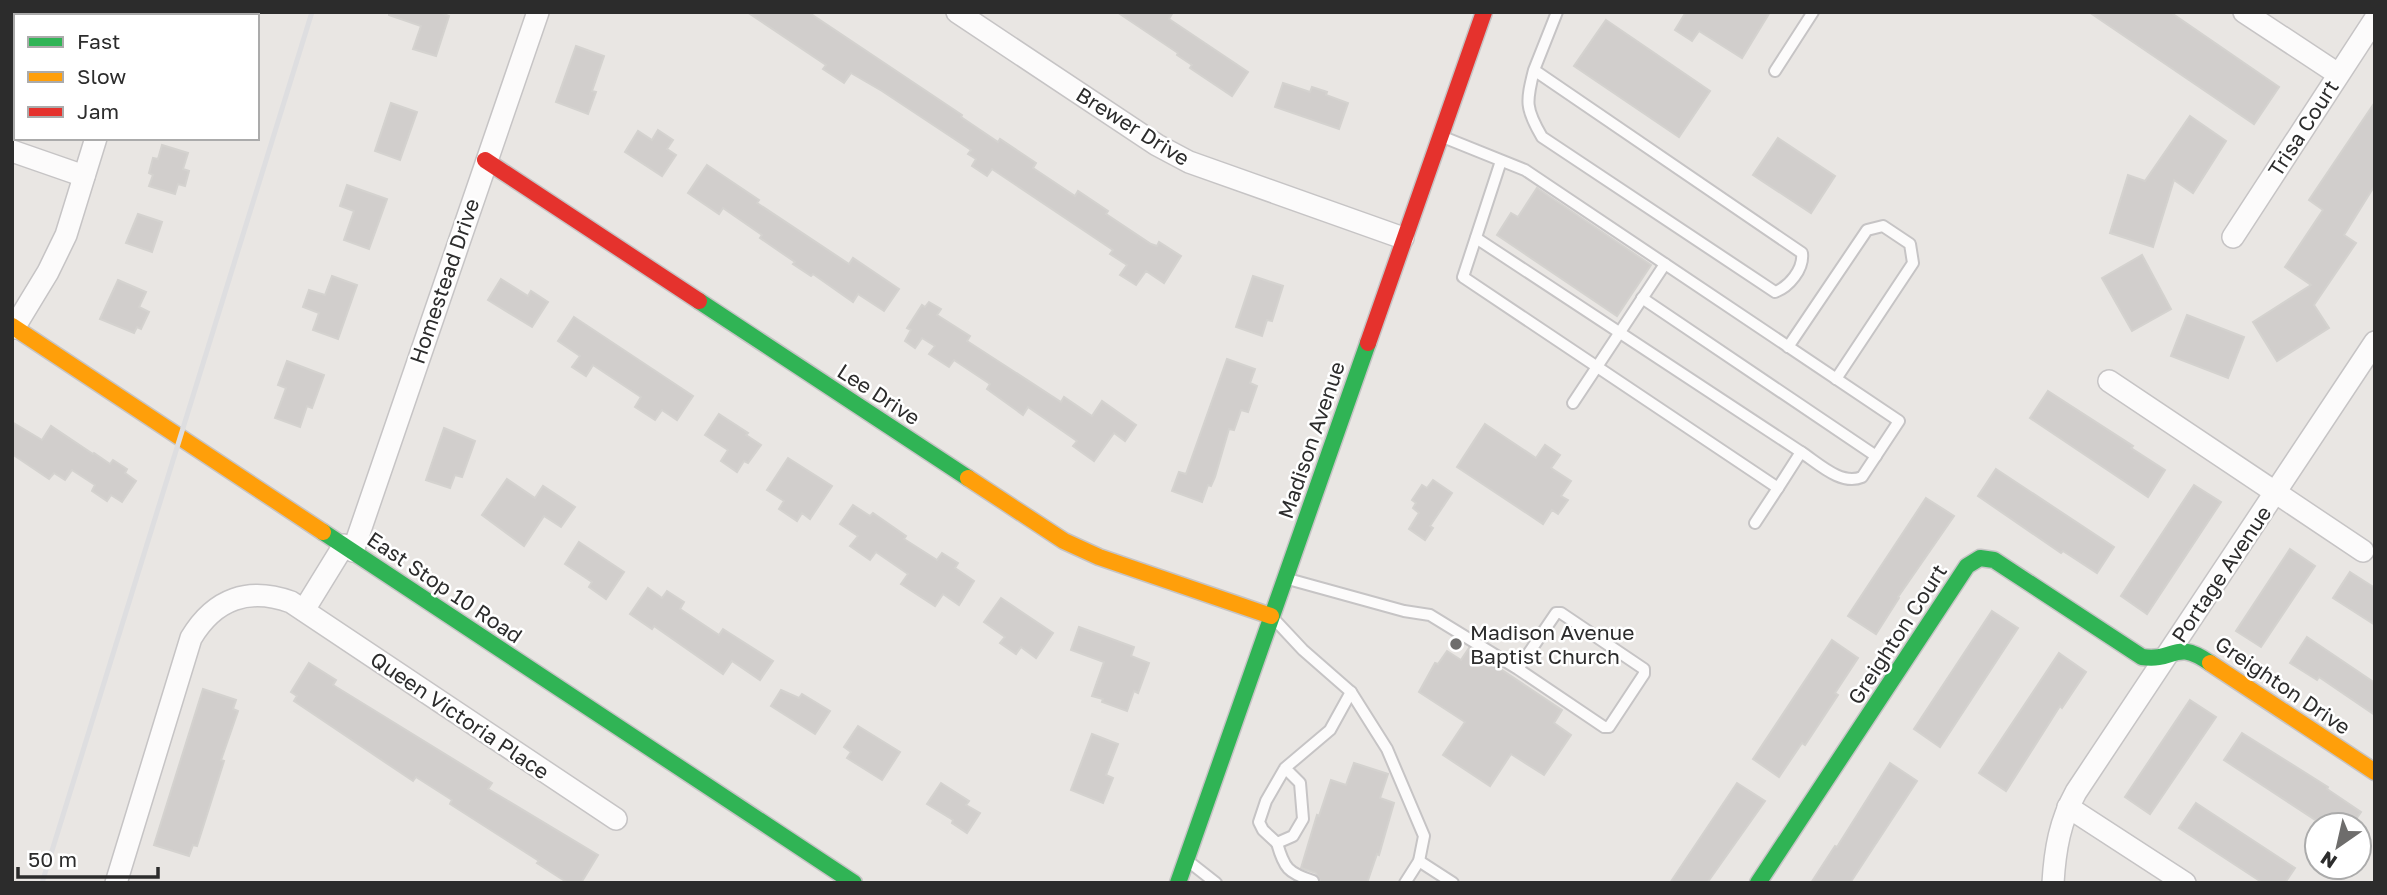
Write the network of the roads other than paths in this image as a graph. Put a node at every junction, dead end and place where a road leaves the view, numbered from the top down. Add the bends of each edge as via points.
1 (538, 12) edge
2 (957, 12) edge
3 (1484, 12) edge
4 (1556, 12) edge
5 (1814, 12) edge
6 (2244, 12) edge
7 (2375, 19) edge
8 (1534, 70) junction
9 (1775, 71) dead end
10 (2338, 74) junction
11 (1441, 136) junction
12 (95, 140) edge
13 (12, 151) edge
14 (485, 160) junction
15 (1501, 161) junction
16 (84, 176) junction
17 (2233, 237) dead end
18 (1404, 238) junction
19 (1476, 238) junction
20 (1665, 264) junction
21 (1642, 298) junction
22 (13, 327) edge
23 (1620, 332) junction
24 (2375, 342) edge
25 (1788, 347) junction
26 (1597, 366) junction
27 (1836, 379) junction
28 (2109, 381) dead end
29 (1573, 403) dead end
30 (1801, 452) junction
31 (1876, 456) junction
32 (1778, 488) junction
33 (2274, 493) junction
34 (1755, 523) dead end
35 (349, 548) junction
36 (2363, 551) dead end
37 (1285, 578) junction
38 (304, 610) junction
39 (1272, 616) junction
40 (2165, 657) junction
41 (1518, 669) junction
42 (1351, 692) junction
43 (1286, 768) junction
44 (2375, 772) edge
45 (2068, 807) junction
46 (616, 819) dead end
47 (1277, 843) junction
48 (1186, 859) junction
49 (1419, 861) junction
50 (1313, 881) dead end
51 (852, 882) edge
52 (116, 883) edge
53 (1178, 883) edge
54 (1216, 883) edge
55 (1405, 883) edge
56 (1453, 883) edge
57 (1758, 883) edge
58 (2053, 883) edge
59 (2185, 883) edge

1 - 14 street, Homestead Drive
2 - 18 street, Brewer Drive via 1189,162
3 - 11 street, Madison Avenue
4 - 8 lane
5 - 9 lane
6 - 10 street
7 - 10 street, Trisa Court
8 - 8 lane via 1527,100 1542,137 1775,292 1785,289 1803,262 1802,253
10 - 17 street, Trisa Court
11 - 15 lane
11 - 18 street, Madison Avenue
12 - 16 street
13 - 16 street
14 - 35 street, Homestead Drive
14 - 39 street, Lee Drive via 1064,541
15 - 19 lane
15 - 20 lane via 1525,170
16 - 22 street via 56,257
18 - 37 street, Madison Avenue
19 - 23 lane
19 - 26 lane via 1463,277
20 - 21 lane
20 - 25 lane
21 - 23 lane
21 - 31 lane
22 - 35 street, East Stop 10 Road
23 - 26 lane
23 - 30 lane
24 - 33 street, Portage Avenue
25 - 27 lane
25 - 27 lane via 1867,230 1883,226 1910,244 1913,263
26 - 29 lane
26 - 32 lane
27 - 31 lane via 1899,421
28 - 33 street
30 - 31 lane via 1843,480 1854,481
30 - 32 lane
32 - 34 lane
33 - 36 street
33 - 40 street, Portage Avenue
35 - 38 street, Homestead Drive
35 - 51 street, East Stop 10 Road
37 - 39 street, Madison Avenue
37 - 41 lane via 1430,615
38 - 46 street, Queen Victoria Place
38 - 52 street, Queen Victoria Place via 277,597 254,594 225,603 198,627
39 - 42 lane
39 - 48 street, Madison Avenue
40 - 44 street, Greighton Drive via 2178,650 2193,651
40 - 45 street, Portage Avenue
40 - 57 street, Greighton Court via 2141,657 1994,560 1975,559
41 - 41 lane via 1604,727 1609,727 1644,674 1644,669 1561,613 1556,613
42 - 43 lane via 1330,730
42 - 49 lane via 1387,749 1424,836
43 - 47 lane via 1259,822
43 - 47 lane via 1300,783 1303,819 1293,836
45 - 58 street, Portage Avenue via 2056,845
45 - 59 street
47 - 50 lane via 1288,869
48 - 53 street, Madison Avenue
48 - 54 lane
49 - 55 lane
49 - 56 lane

